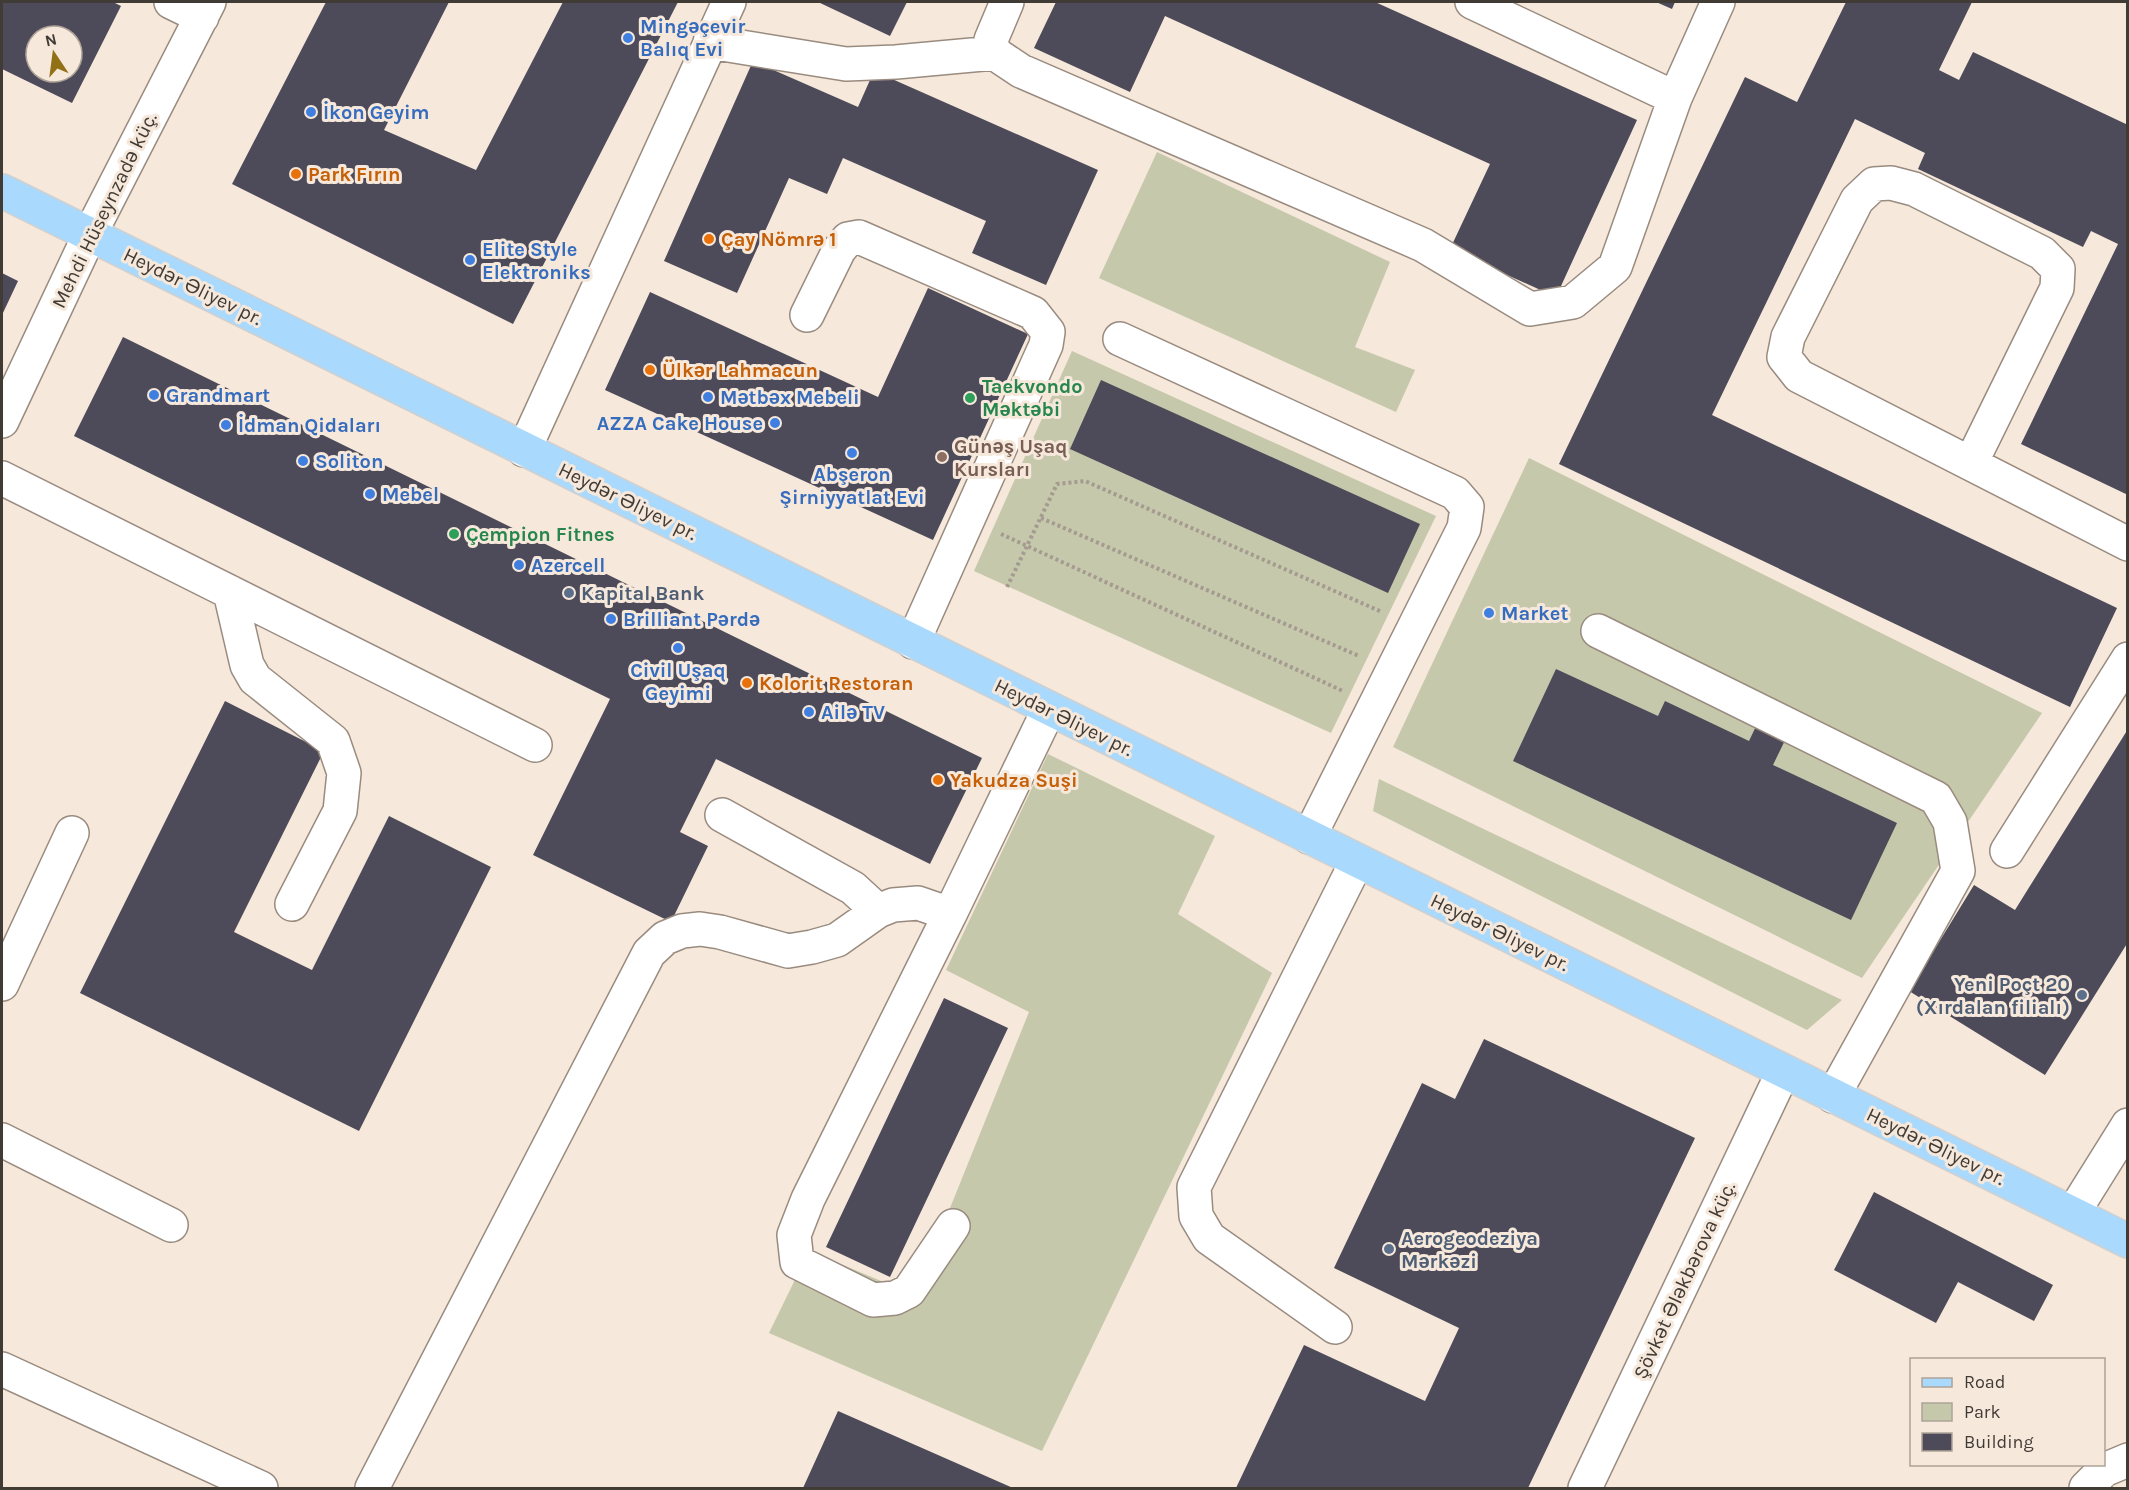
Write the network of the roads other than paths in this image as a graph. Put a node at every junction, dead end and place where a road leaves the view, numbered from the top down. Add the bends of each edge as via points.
1 (171, 2) edge
2 (729, 2) edge
3 (1007, 2) edge
4 (1472, 2) edge
5 (1718, 2) edge
6 (205, 9) edge
7 (710, 42) junction
8 (994, 53) junction
9 (1675, 98) junction
10 (2, 191) edge
11 (90, 234) junction
12 (807, 315) dead end
13 (1120, 339) dead end
14 (2, 421) edge
15 (524, 450) junction
16 (1971, 463) junction
17 (2, 478) edge
18 (2127, 544) edge
19 (230, 592) junction
20 (1598, 631) dead end
21 (913, 642) junction
22 (2127, 659) edge
23 (1049, 709) junction
24 (535, 746) dead end
25 (722, 815) dead end
26 (72, 833) dead end
27 (1309, 837) junction
28 (2007, 852) dead end
29 (1357, 861) junction
30 (292, 904) dead end
31 (878, 911) junction
32 (950, 914) junction
33 (2, 984) edge
34 (1783, 1072) junction
35 (1833, 1096) junction
36 (2127, 1125) edge
37 (2, 1140) edge
38 (2073, 1213) junction
39 (171, 1225) dead end
40 (953, 1226) dead end
41 (2127, 1241) edge
42 (1335, 1327) dead end
43 (2, 1369) edge
44 (2127, 1460) edge
45 (261, 1488) edge
46 (372, 1488) edge
47 (1585, 1488) edge
48 (2086, 1488) edge

1 - 6 street
2 - 7 street
3 - 8 street via 992,40
4 - 9 street
5 - 9 street
6 - 11 street, Mehdi Hüseynzadə küç.
7 - 8 street via 846,64
7 - 15 street
8 - 9 street via 1021,71 1423,245 1530,309 1573,302 1616,267
10 - 11 main road, Heydər Əliyev pr.
11 - 14 street, Mehdi Hüseynzadə küç.
11 - 15 main road, Heydər Əliyev pr.
12 - 21 street via 839,250 848,239 859,237 1033,313 1048,332 1046,345
13 - 27 street via 1455,493 1467,507 1464,528
15 - 21 main road, Heydər Əliyev pr.
16 - 16 street via 1799,376 1784,357 1788,337 1857,200 1874,184 1891,183 1914,189 2042,253 2058,269 2057,288
16 - 18 street
17 - 19 street
19 - 24 street
19 - 30 street via 247,665 255,679 333,741 344,773 340,811
20 - 35 street via 1936,798 1950,822 1958,871
21 - 23 main road, Heydər Əliyev pr.
22 - 28 street
23 - 27 main road, Heydər Əliyev pr.
23 - 32 street
25 - 31 street via 854,888
26 - 33 street
27 - 29 main road, Heydər Əliyev pr.
29 - 34 main road, Heydər Əliyev pr.
29 - 42 street via 1194,1186 1196,1216 1209,1238
31 - 32 street via 918,903
31 - 46 street via 837,940 812,947 788,951 700,929 665,938 649,953
32 - 40 street via 808,1199 794,1236 797,1262 873,1300 895,1298 909,1291
34 - 35 main road, Heydər Əliyev pr.
34 - 47 street, Şövkət Ələkbərova küç.
35 - 38 main road, Heydər Əliyev pr.
36 - 38 street
37 - 39 street
38 - 41 main road, Heydər Əliyev pr.
43 - 45 street
44 - 48 street via 2104,1470

